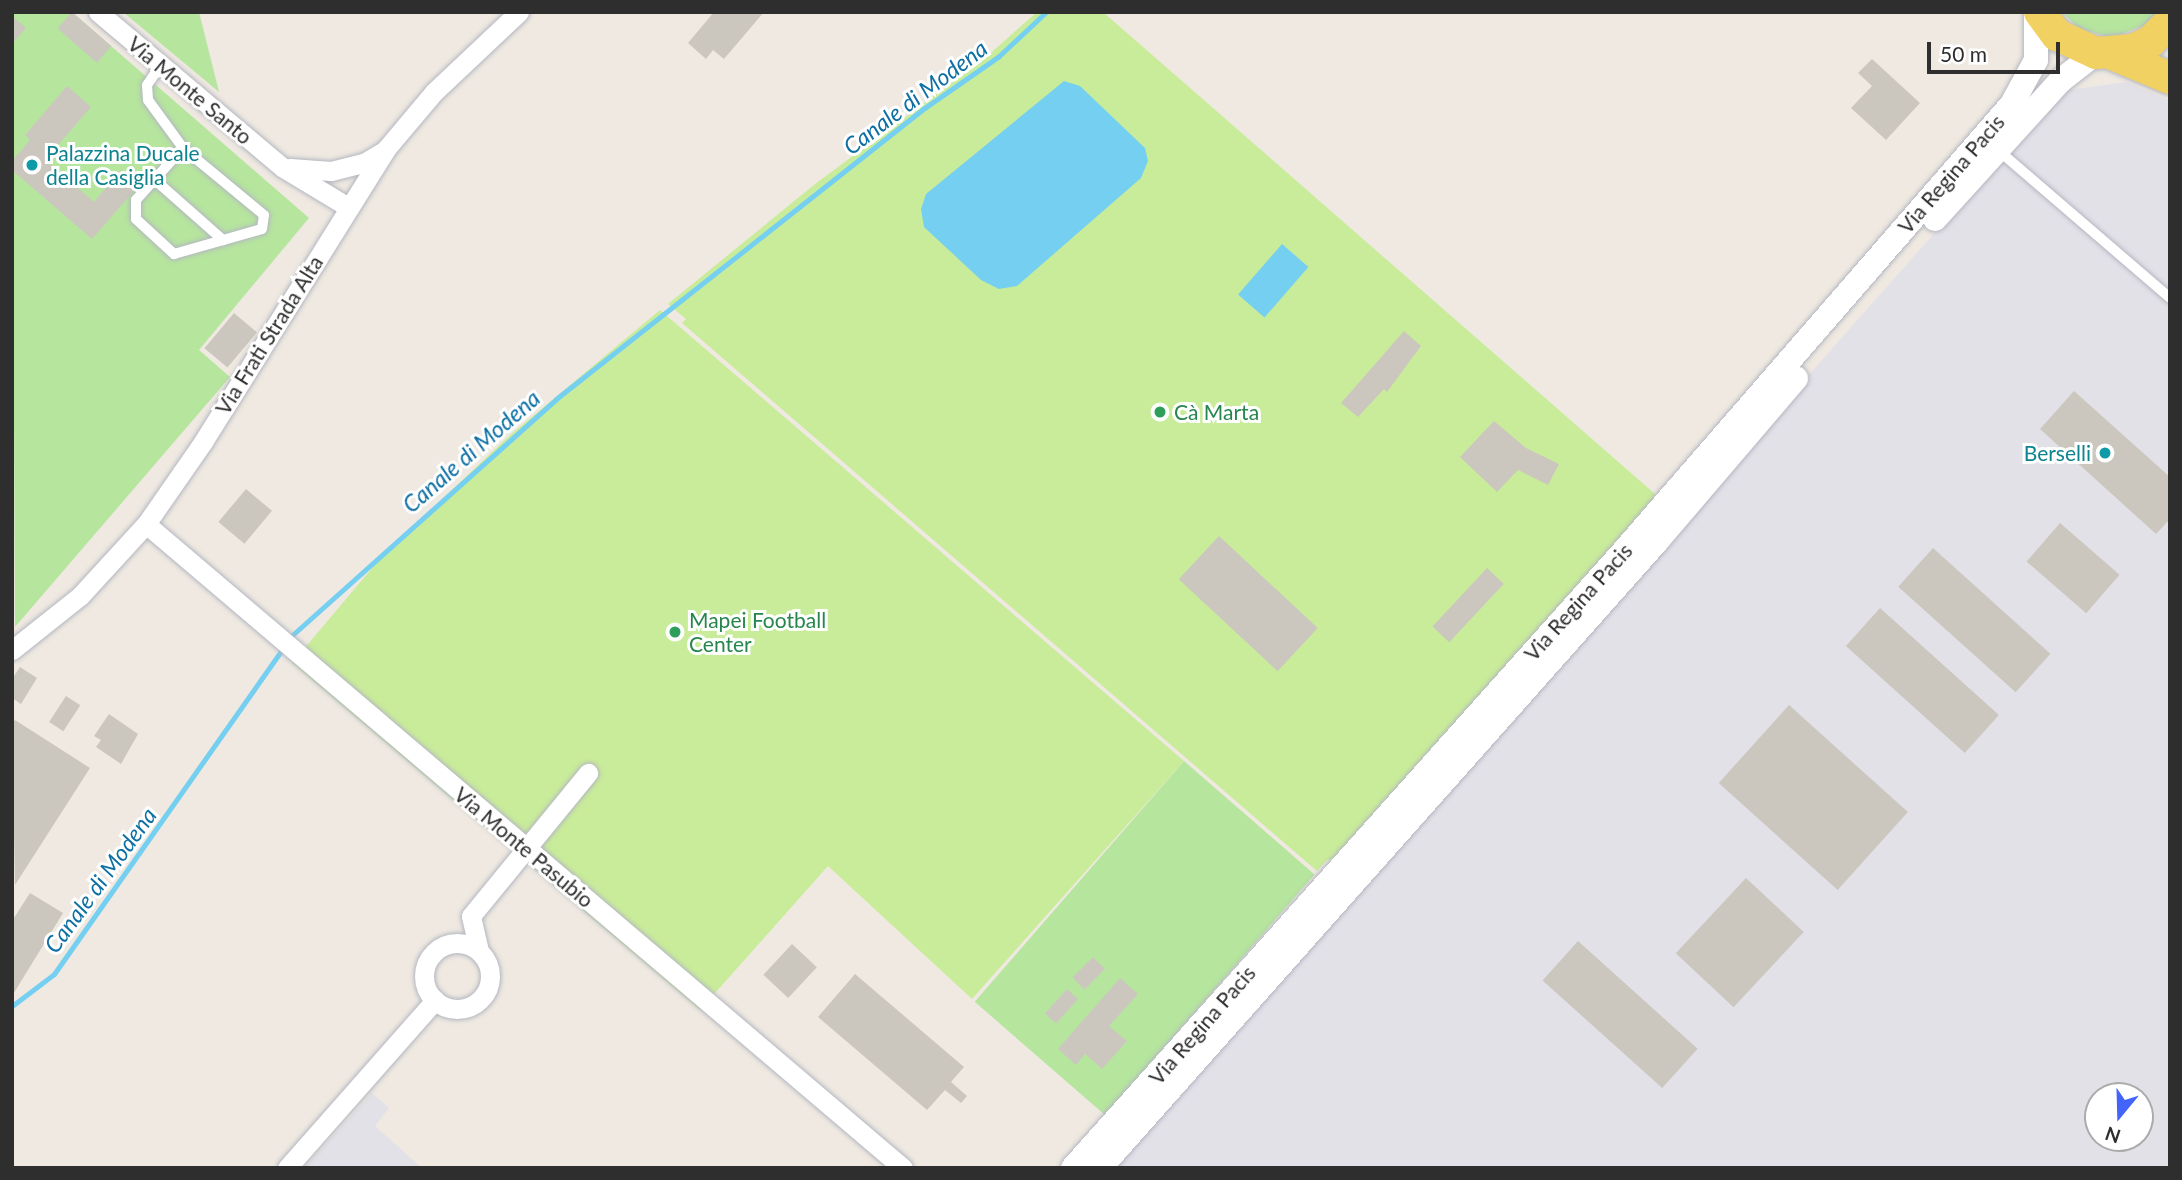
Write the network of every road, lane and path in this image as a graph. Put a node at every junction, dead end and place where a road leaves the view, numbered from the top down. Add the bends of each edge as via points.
1 (98, 12) edge
2 (519, 12) edge
3 (2038, 12) edge
4 (2170, 22) edge
5 (2104, 54) junction
6 (160, 66) junction
7 (2170, 78) edge
8 (2012, 104) junction
9 (183, 148) junction
10 (386, 149) junction
11 (1996, 149) junction
12 (282, 166) junction
13 (155, 180) junction
14 (348, 207) junction
15 (223, 240) junction
16 (2170, 298) edge
17 (146, 524) junction
18 (12, 650) edge
19 (587, 773) dead end
20 (1424, 776) junction
21 (526, 849) junction
22 (1314, 928) junction
23 (479, 951) junction
24 (435, 1000) junction
25 (287, 1168) edge
26 (903, 1168) edge
27 (1073, 1168) edge
28 (1100, 1168) edge

1 - 6 street, Via Monte Santo
2 - 10 street, Via Frati Strada Alta via 434,92
3 - 5 main road via 2057,35
3 - 8 street, Via Regina Pacis via 2036,60
4 - 5 main road via 2150,42
5 - 7 main road
5 - 11 street, Via Regina Pacis via 2060,81
6 - 9 lane via 147,85 148,100
6 - 12 street, Via Monte Santo
8 - 11 lane via 2011,115 1992,140
8 - 20 street, Via Regina Pacis
9 - 13 lane
9 - 15 lane via 264,215 262,229
10 - 12 street via 364,163 331,171
10 - 14 street, Via Frati Strada Alta
11 - 16 lane
11 - 22 street, Via Regina Pacis
12 - 14 street, Via Monte Santo
13 - 15 lane
13 - 15 lane via 136,200 133,213 174,254
14 - 17 street, Via Frati Strada Alta via 203,442
17 - 18 street, Via Frati Strada Alta via 80,596
17 - 21 street, Via Monte Pasubio
19 - 21 street
20 - 22 lane via 1427,789 1315,916
20 - 27 street, Via Regina Pacis
21 - 23 street via 471,915
21 - 26 street, Via Monte Pasubio
22 - 28 street, Via Regina Pacis
23 - 24 street via 458,943 429,958 425,980
23 - 24 street via 490,971 480,999 453,1008
24 - 25 street

